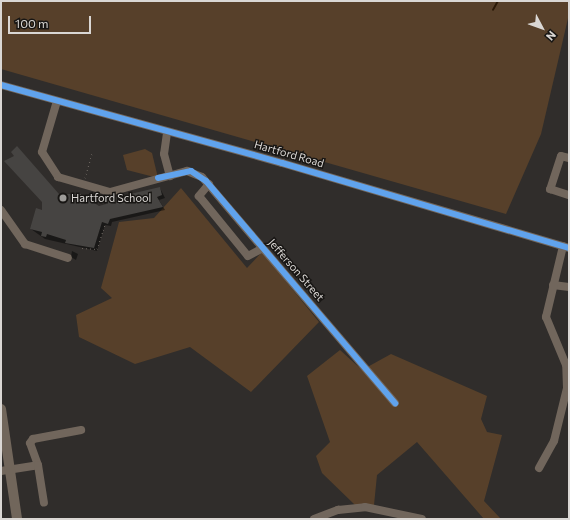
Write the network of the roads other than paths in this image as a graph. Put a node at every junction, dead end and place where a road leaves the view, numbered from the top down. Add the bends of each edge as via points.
1 (1, 86) edge
2 (57, 101) junction
3 (167, 133) junction
4 (569, 158) edge
5 (170, 176) junction
6 (209, 184) junction
7 (569, 195) edge
8 (1, 210) edge
9 (566, 247) edge
10 (263, 248) junction
11 (68, 258) dead end
12 (553, 285) junction
13 (569, 287) edge
14 (395, 403) dead end
15 (1, 409) edge
16 (81, 430) dead end
17 (38, 465) junction
18 (539, 468) dead end
19 (6, 470) edge
20 (44, 503) dead end
21 (17, 519) edge
22 (314, 519) edge
23 (422, 519) edge

1 - 2 street, Hartford Road
2 - 3 street, Hartford Road
2 - 5 street, Jefferson Street via 44,156 58,177 110,192
3 - 5 street via 164,154
3 - 9 street, Hartford Road via 274,160
4 - 7 street via 561,156 550,189
5 - 6 street, Jefferson Street via 191,171
6 - 10 street, Jefferson Street
6 - 10 street via 199,196 248,256
8 - 11 street via 25,244
9 - 12 street
10 - 14 street, Jefferson Street
12 - 13 street
12 - 18 street via 547,323 566,365 568,380 554,440
15 - 19 main road
16 - 17 street via 33,439 30,443
17 - 19 street
17 - 20 street
19 - 21 main road
22 - 23 street via 338,510 365,507

